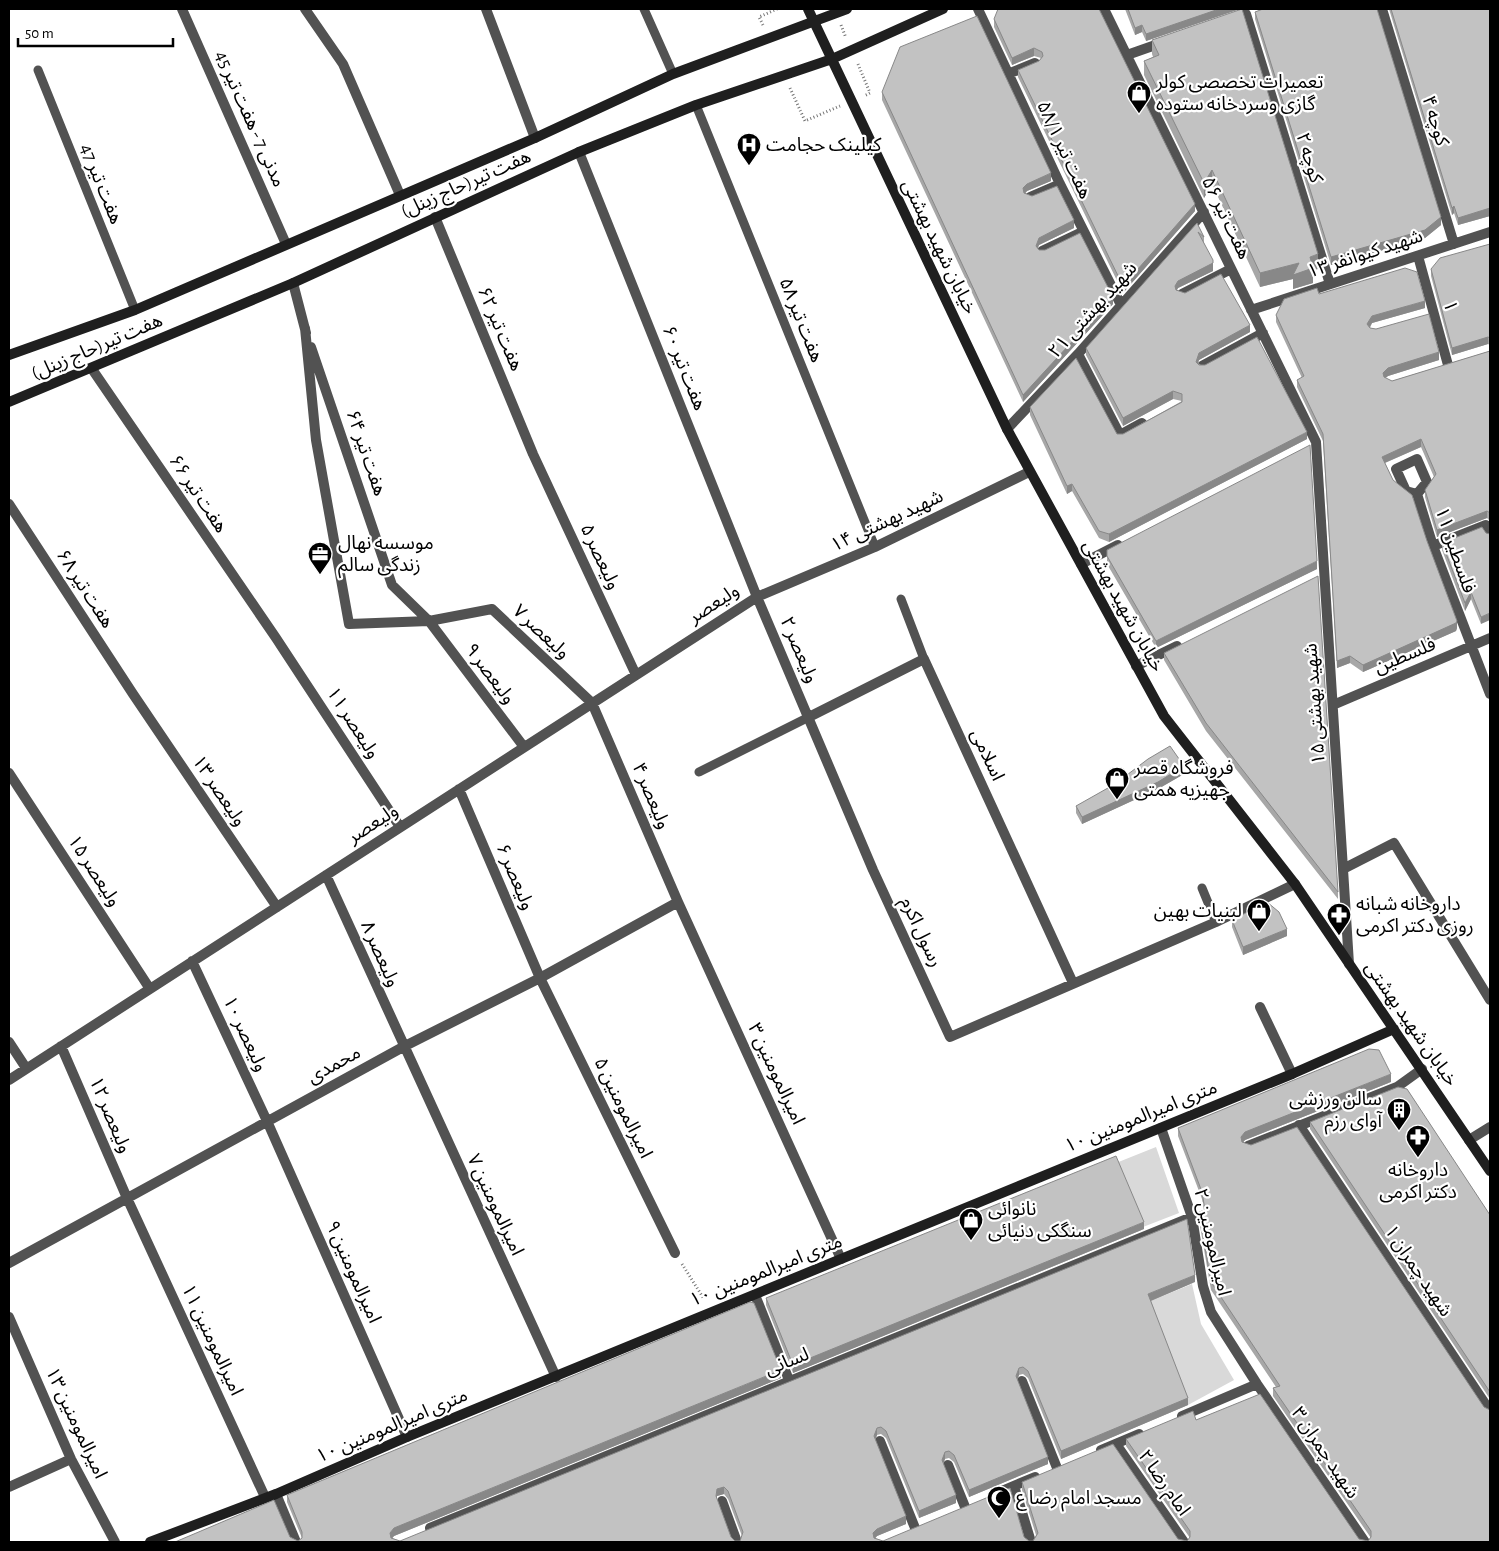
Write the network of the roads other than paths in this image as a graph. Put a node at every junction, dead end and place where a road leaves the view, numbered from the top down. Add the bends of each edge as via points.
1 (182, 9) edge
2 (305, 9) edge
3 (486, 9) edge
4 (644, 9) edge
5 (808, 9) edge
6 (847, 9) edge
7 (943, 9) edge
8 (978, 9) edge
9 (1104, 9) edge
10 (1382, 9) edge
11 (1246, 14) edge
12 (814, 22) junction
13 (1173, 39) edge
14 (1127, 55) junction
15 (832, 59) junction
16 (1036, 62) edge
17 (38, 70) dead end
18 (672, 74) junction
19 (1008, 74) junction
20 (696, 105) junction
21 (535, 138) junction
22 (579, 152) junction
23 (1060, 184) junction
24 (400, 195) junction
25 (1030, 197) edge
26 (1204, 212) junction
27 (435, 217) junction
28 (1083, 232) junction
29 (1490, 232) edge
30 (286, 244) junction
31 (1454, 244) junction
32 (1042, 251) edge
33 (1418, 256) junction
34 (1231, 268) junction
35 (293, 283) junction
36 (1330, 284) junction
37 (1182, 294) edge
38 (1121, 305) junction
39 (135, 310) junction
40 (1251, 310) junction
41 (305, 328) junction
42 (1263, 333) junction
43 (1078, 354) junction
44 (9, 355) edge
45 (1448, 365) edge
46 (1202, 366) edge
47 (92, 369) junction
48 (9, 402) edge
49 (1152, 418) edge
50 (1007, 429) junction
51 (1312, 444) joint
52 (533, 454) joint
53 (1029, 472) junction
54 (1417, 494) dead end
55 (9, 504) edge
56 (1490, 534) edge
57 (1125, 542) edge
58 (1433, 546) junction
59 (875, 547) junction
60 (1082, 564) junction
61 (757, 597) junction
62 (901, 599) dead end
63 (429, 621) junction
64 (276, 638) joint
65 (1490, 638) edge
66 (1187, 641) edge
67 (1471, 646) junction
68 (924, 659) junction
69 (1136, 666) junction
70 (636, 675) junction
71 (133, 694) joint
72 (1490, 694) edge
73 (592, 704) junction
74 (1333, 706) junction
75 (809, 718) junction
76 (524, 747) junction
77 (699, 772) dead end
78 (9, 773) edge
79 (459, 790) junction
80 (400, 827) junction
81 (1343, 869) junction
82 (326, 875) junction
83 (1295, 884) junction
84 (1202, 888) dead end
85 (678, 902) junction
86 (277, 907) junction
87 (1216, 922) junction
88 (192, 961) junction
89 (1349, 964) junction
90 (540, 978) junction
91 (1072, 983) junction
92 (150, 989) junction
93 (1490, 1000) edge
94 (1260, 1007) dead end
95 (1394, 1029) junction
96 (9, 1042) edge
97 (61, 1046) junction
98 (403, 1047) junction
99 (26, 1068) junction
100 (1422, 1069) junction
101 (1292, 1074) junction
102 (9, 1080) edge
103 (267, 1121) junction
104 (1299, 1125) junction
105 (1490, 1127) edge
106 (1161, 1128) junction
107 (1469, 1140) junction
108 (1248, 1146) edge
109 (1490, 1171) edge
110 (127, 1198) junction
111 (1192, 1217) junction
112 (676, 1253) road end
113 (842, 1259) junction
114 (9, 1263) edge
115 (755, 1294) junction
116 (9, 1317) edge
117 (556, 1377) junction
118 (789, 1380) junction
119 (1022, 1381) dead end
120 (1257, 1384) junction
121 (1490, 1410) edge
122 (1169, 1422) edge
123 (1151, 1429) edge
124 (407, 1437) junction
125 (880, 1442) dead end
126 (1116, 1444) junction
127 (1090, 1454) edge
128 (71, 1459) junction
129 (948, 1465) dead end
130 (1014, 1486) junction
131 (9, 1487) edge
132 (276, 1494) junction
133 (989, 1496) edge
134 (265, 1497) junction
135 (722, 1501) dead end
136 (965, 1507) edge
137 (425, 1531) edge
138 (902, 1533) edge
139 (157, 1541) edge
140 (115, 1542) edge
141 (296, 1542) edge
142 (737, 1542) edge
143 (1031, 1542) edge
144 (1184, 1542) edge
145 (1365, 1542) edge

1 - 30 street, مدنی 7 - هفت تیر 45
2 - 24 street via 343,64
3 - 21 street
4 - 18 lane
5 - 12 street, خیابان شهید بهشتی
6 - 12 street, هفت تیر(حاج زینل)
7 - 15 street, هفت تیر(حاج زینل)
8 - 19 street, هفت تیر ۵۸/۱
9 - 14 street, هفت تیر ۵۶
10 - 31 street, کوچه ۴
11 - 36 street, کوچه ۲
12 - 15 street, خیابان شهید بهشتی
12 - 18 street, هفت تیر(حاج زینل)
13 - 14 street
14 - 26 street, هفت تیر ۵۶
15 - 20 street, هفت تیر(حاج زینل)
15 - 50 street, خیابان شهید بهشتی
16 - 19 street
17 - 39 lane, هفت تیر 47
18 - 21 street, هفت تیر(حاج زینل)
19 - 23 street, هفت تیر ۵۸/۱
20 - 22 street, هفت تیر(حاج زینل)
20 - 59 lane, هفت تیر ۵۸
21 - 24 street, هفت تیر(حاج زینل)
22 - 27 street, هفت تیر(حاج زینل)
22 - 61 street, هفت تیر ۶۰
23 - 25 street
23 - 28 street, هفت تیر ۵۸/۱
24 - 30 street, هفت تیر(حاج زینل)
26 - 34 street, هفت تیر ۵۶
26 - 38 street, شهید بهشتی ۲۱
27 - 35 street, هفت تیر(حاج زینل)
27 - 52 street, هفت تیر ۶۲
28 - 32 street
28 - 38 street, هفت تیر ۵۸/۱
29 - 31 street, شهید کیوانفر ۱۳
30 - 39 street, هفت تیر(حاج زینل)
31 - 33 street, شهید کیوانفر ۱۳
33 - 36 street, شهید کیوانفر ۱۳
33 - 45 street, ۱ via 1430,314
34 - 37 street
34 - 40 street, هفت تیر ۵۶
35 - 41 street, هفت تیر ۶۴
35 - 47 street, هفت تیر(حاج زینل)
36 - 40 street, شهید کیوانفر ۱۳
38 - 43 street, شهید بهشتی ۲۱
39 - 44 street, هفت تیر(حاج زینل)
40 - 42 street, هفت تیر ۵۶
41 - 63 street, هفت تیر ۶۴ via 392,584
41 - 63 street via 316,440 349,624
42 - 46 street
42 - 51 street, هفت تیر ۵۶
43 - 49 street via 1120,435
43 - 50 street, شهید بهشتی ۲۱
47 - 48 street, هفت تیر(حاج زینل)
47 - 64 street, هفت تیر ۶۶
50 - 53 street, خیابان شهید بهشتی
51 - 74 street, شهید بهشتی ۱۵
52 - 70 street, ولیعصر ۵
53 - 59 street, شهید بهشتی ۱۴
53 - 60 street, خیابان شهید بهشتی
54 - 58 street, فلسطین ۱۱
55 - 71 street, هفت تیر ۶۸
56 - 58 street via 1486,525
57 - 60 street
58 - 67 street, فلسطین ۱۱
59 - 61 street, شهید بهشتی ۱۴
60 - 69 street, خیابان شهید بهشتی
61 - 70 street, ولیعصر
61 - 75 street, ولیعصر ۲
62 - 68 lane
63 - 73 street, ولیعصر ۷ via 492,609
63 - 76 street, ولیعصر ۹
64 - 80 street, ولیعصر ۱۱
65 - 67 street, فلسطین
66 - 69 street
67 - 72 street, فلسطین ۱۱
67 - 74 street, فلسطین
68 - 75 street
68 - 91 street, اسلامی
69 - 83 street, خیابان شهید بهشتی via 1164,716
70 - 73 street, ولیعصر
71 - 86 street, ولیعصر ۱۳
73 - 76 street, ولیعصر
73 - 85 street, ولیعصر ۴
74 - 81 street, شهید بهشتی ۱۵
75 - 77 lane
75 - 91 street, رسول اکرم via 873,870 950,1037
76 - 79 street, ولیعصر
78 - 92 street, ولیعصر ۱۵
79 - 80 street, ولیعصر
79 - 90 street, ولیعصر ۶
80 - 82 street, ولیعصر
81 - 89 street, شهید بهشتی ۱۵
81 - 93 street via 1394,843
82 - 86 street, ولیعصر
82 - 98 street, ولیعصر ۸
83 - 87 street
83 - 89 street, خیابان شهید بهشتی
84 - 87 lane
85 - 90 street, محمدی
85 - 113 street, امیرالمومنین ۳
86 - 88 street, ولیعصر
87 - 91 street
88 - 92 street, ولیعصر
88 - 103 street, ولیعصر ۱۰
89 - 95 street, خیابان شهید بهشتی
90 - 98 street, محمدی
90 - 112 street, امیرالمومنین ۵
92 - 97 street, ولیعصر
94 - 101 street
95 - 100 street, خیابان شهید بهشتی
95 - 101 street, ۱۰ متری امیرالمومنین
96 - 99 street
97 - 99 street, ولیعصر
97 - 110 street, ولیعصر ۱۲
98 - 103 street, محمدی
98 - 117 street, امیرالمومنین ۷
99 - 102 street, ولیعصر
100 - 104 street via 1397,1087
100 - 107 street, خیابان شهید بهشتی
101 - 106 street, ۱۰ متری امیرالمومنین
103 - 110 street, محمدی
103 - 124 street, امیرالمومنین ۹
104 - 108 street
104 - 121 street, شهید چمران ۱
105 - 107 street
106 - 111 street, امیرالمومنین ۲
106 - 113 street, ۱۰ متری امیرالمومنین
107 - 109 street, خیابان شهید بهشتی
110 - 114 street, محمدی
110 - 134 street, امیرالمومنین ۱۱
111 - 118 street, لسانی
111 - 120 street, امیرالمومنین ۲ via 1203,1286 1211,1312
113 - 115 street, ۱۰ متری امیرالمومنین
115 - 117 street, ۱۰ متری امیرالمومنین
115 - 118 street
116 - 128 street, امیرالمومنین ۱۳
117 - 124 street, ۱۰ متری امیرالمومنین
118 - 137 street, لسانی
119 - 130 street via 1061,1466
120 - 122 street
120 - 145 street, شهید چمران ۳
123 - 126 street
124 - 132 street, ۱۰ متری امیرالمومنین
125 - 138 street via 919,1526
126 - 127 street
126 - 144 street, امام رضا ۲
128 - 131 street
128 - 140 street, امیرالمومنین ۱۳
129 - 136 street
130 - 133 street
130 - 143 street
132 - 134 street, ۱۰ متری امیرالمومنین
132 - 141 street
134 - 139 street, ۱۰ متری امیرالمومنین
135 - 142 street

